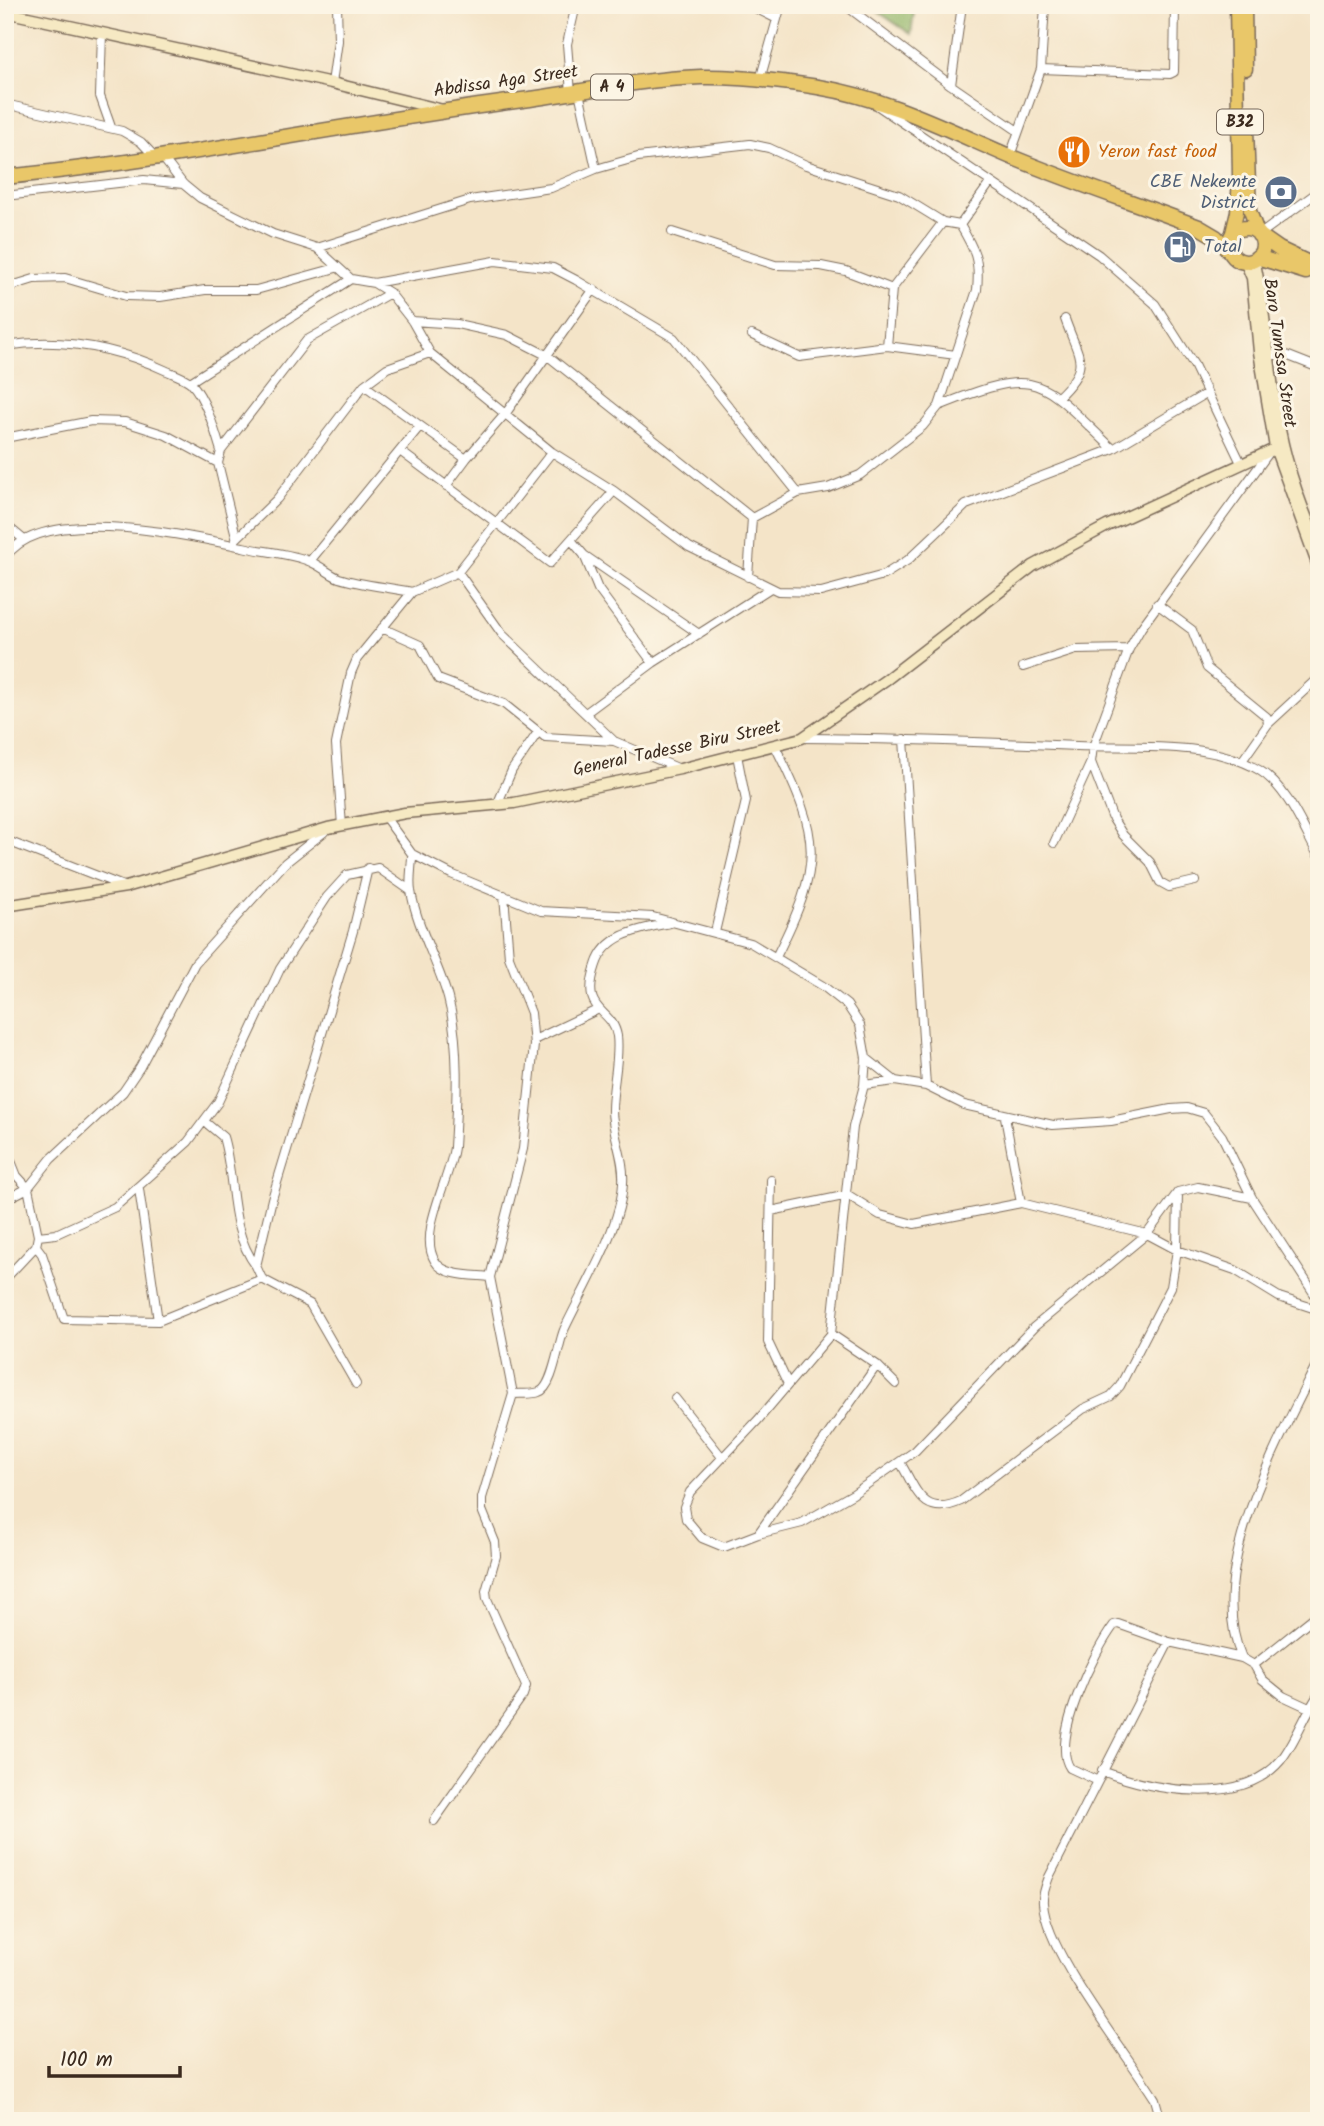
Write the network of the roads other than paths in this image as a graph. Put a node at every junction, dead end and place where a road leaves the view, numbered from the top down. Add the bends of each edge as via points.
1 (337, 5) edge
2 (576, 5) edge
3 (749, 5) edge
4 (781, 5) edge
5 (845, 5) edge
6 (962, 5) edge
7 (1045, 5) edge
8 (1175, 5) edge
9 (1236, 5) edge
10 (1245, 5) edge
11 (8, 10) edge
12 (775, 18) junction
13 (102, 33) junction
14 (1041, 69) junction
15 (760, 80) junction
16 (332, 83) junction
17 (951, 85) junction
18 (575, 93) junction
19 (866, 99) junction
20 (5, 104) edge
21 (443, 110) junction
22 (1243, 118) junction
23 (111, 127) junction
24 (1018, 131) junction
25 (1010, 156) junction
26 (159, 158) junction
27 (1243, 161) junction
28 (596, 169) junction
29 (5, 177) edge
30 (990, 183) junction
31 (183, 184) junction
32 (1319, 191) edge
33 (5, 196) edge
34 (943, 222) junction
35 (960, 225) junction
36 (1199, 227) junction
37 (1236, 231) junction
38 (672, 232) dead end
39 (1259, 235) junction
40 (317, 248) junction
41 (1231, 253) junction
42 (1252, 259) junction
43 (336, 268) junction
44 (1319, 268) edge
45 (1319, 277) edge
46 (351, 279) junction
47 (374, 283) junction
48 (5, 288) edge
49 (594, 289) junction
50 (892, 289) junction
51 (390, 293) junction
52 (1065, 319) dead end
53 (412, 321) junction
54 (752, 335) dead end
55 (5, 346) edge
56 (887, 346) junction
57 (430, 353) junction
58 (956, 355) junction
59 (1269, 355) junction
60 (548, 356) junction
61 (1319, 368) edge
62 (190, 382) junction
63 (364, 385) junction
64 (1207, 393) junction
65 (1058, 397) junction
66 (939, 406) junction
67 (506, 414) junction
68 (420, 426) junction
69 (5, 438) edge
70 (1276, 447) junction
71 (1113, 449) junction
72 (221, 451) junction
73 (400, 451) junction
74 (552, 452) junction
75 (466, 459) junction
76 (218, 463) junction
77 (1241, 463) junction
78 (446, 486) junction
79 (614, 491) junction
80 (798, 493) junction
81 (752, 518) junction
82 (5, 524) edge
83 (496, 525) junction
84 (236, 536) junction
85 (23, 539) junction
86 (572, 541) junction
87 (236, 546) junction
88 (1319, 548) edge
89 (584, 555) junction
90 (5, 558) edge
91 (310, 561) junction
92 (1319, 569) edge
93 (457, 572) junction
94 (748, 577) junction
95 (769, 589) junction
96 (412, 592) junction
97 (1157, 604) junction
98 (382, 628) junction
99 (699, 634) junction
100 (1129, 649) junction
101 (653, 663) junction
102 (1023, 667) dead end
103 (1319, 677) edge
104 (587, 712) junction
105 (1268, 724) junction
106 (538, 732) junction
107 (802, 738) junction
108 (904, 739) junction
109 (614, 741) junction
110 (775, 746) junction
111 (1093, 747) junction
112 (737, 755) junction
113 (1242, 761) junction
114 (1091, 762) junction
115 (680, 769) junction
116 (497, 805) junction
117 (385, 817) junction
118 (342, 826) junction
119 (328, 828) junction
120 (5, 839) edge
121 (1055, 843) dead end
122 (412, 854) junction
123 (1319, 857) edge
124 (368, 868) junction
125 (1195, 881) dead end
126 (126, 887) junction
127 (411, 891) junction
128 (504, 895) junction
129 (5, 906) edge
130 (673, 922) junction
131 (715, 932) junction
132 (776, 957) junction
133 (597, 1010) junction
134 (534, 1040) junction
135 (866, 1058) junction
136 (895, 1081) junction
137 (864, 1085) junction
138 (926, 1086) junction
139 (1005, 1117) junction
140 (205, 1122) junction
141 (5, 1146) edge
142 (771, 1180) dead end
143 (28, 1188) junction
144 (139, 1189) junction
145 (1178, 1192) junction
146 (848, 1195) junction
147 (1252, 1198) junction
148 (5, 1200) edge
149 (1021, 1203) junction
150 (771, 1211) junction
151 (1147, 1234) junction
152 (38, 1236) junction
153 (36, 1246) junction
154 (1177, 1250) junction
155 (256, 1266) junction
156 (490, 1277) junction
157 (5, 1279) edge
158 (262, 1279) junction
159 (1319, 1301) edge
160 (1319, 1310) edge
161 (158, 1321) junction
162 (831, 1334) junction
163 (1319, 1359) edge
164 (877, 1365) junction
165 (356, 1384) dead end
166 (788, 1384) junction
167 (896, 1384) dead end
168 (513, 1394) junction
169 (675, 1398) dead end
170 (721, 1456) junction
171 (901, 1462) junction
172 (758, 1534) junction
173 (1319, 1613) edge
174 (1169, 1642) junction
175 (1242, 1658) junction
176 (1254, 1665) junction
177 (1319, 1695) edge
178 (1309, 1708) junction
179 (1102, 1771) junction
180 (1098, 1780) junction
181 (434, 1821) dead end
182 (1161, 2121) edge

1 - 16 street
2 - 18 street via 567,44
3 - 12 street
4 - 12 street
5 - 17 street
6 - 17 street
7 - 14 street
8 - 14 street via 1176,62 1170,74
9 - 22 main road, B32
10 - 22 main road, B32
11 - 13 street
12 - 15 street
13 - 16 street
13 - 23 street via 100,96
14 - 24 street
15 - 18 highway, Abdissa Aga Street / A 4 via 688,78
15 - 19 highway, Abdissa Aga Street / A 4
16 - 21 street
17 - 24 street
18 - 21 highway, Abdissa Aga Street / A 4
18 - 28 street
19 - 25 highway, Abdissa Aga Street / A 4 via 926,118
19 - 30 street
20 - 23 street
21 - 26 highway, Abdissa Aga Street / A 4
22 - 27 main road, B32
23 - 26 street via 132,135
24 - 25 street
25 - 36 highway, Abdissa Aga Street / A 4
26 - 29 highway, Abdissa Aga Street / A 4
26 - 31 street
27 - 37 main road, B32
27 - 39 main road, B32 via 1250,211
28 - 34 street via 638,157 750,144 899,195
28 - 40 street via 551,188 470,200
30 - 35 street
30 - 64 street via 1099,255 1155,304
31 - 33 street via 144,180
31 - 40 street via 200,198 273,234
32 - 39 street
34 - 35 street
34 - 50 street
35 - 58 street via 979,259 979,273
36 - 37 highway, A 4
36 - 41 highway, A 4
37 - 39 highway
37 - 41 highway, B32
38 - 50 street via 775,265 846,271
39 - 42 highway, B32 via 1262,246
39 - 44 highway
40 - 43 street
41 - 42 highway
42 - 45 highway
42 - 59 street, Baro Tumssa Street via 1265,308
42 - 70 street, Baro Tumssa Street via 1259,352
43 - 46 street
43 - 48 street via 256,290 205,290 160,297 126,296 65,278 34,279
46 - 47 street
46 - 62 street
47 - 49 street via 476,263 515,261 553,268
47 - 51 street
49 - 60 street
49 - 80 street via 674,338
50 - 56 street
51 - 53 street
51 - 72 street via 307,340
52 - 65 street via 1081,367 1078,377
53 - 57 street
53 - 60 street via 457,324 507,335
54 - 56 street via 799,357
55 - 62 street via 34,342 96,346
56 - 58 street
57 - 63 street via 387,368
57 - 67 street
58 - 66 street
59 - 61 street via 1286,355
59 - 70 street, Baro Tumssa Street
60 - 67 street
60 - 81 street
62 - 72 street via 212,422
63 - 68 street
63 - 84 street via 262,517
64 - 71 street
64 - 77 street
65 - 66 street via 1036,384 1010,382
65 - 71 street
66 - 80 street via 916,432 860,475 828,488
67 - 74 street
67 - 75 street
68 - 73 street
68 - 75 street
69 - 76 street via 91,421 125,422 154,430
70 - 77 street, General Tadesse Biru Street
70 - 88 street, Baro Tumssa Street
70 - 92 street, Baro Tumssa Street
70 - 97 street
71 - 95 street via 973,501 908,560 884,575 821,592
72 - 76 street
73 - 78 street
73 - 91 street
74 - 79 street
74 - 83 street
75 - 78 street
76 - 84 street
77 - 107 street, General Tadesse Biru Street via 1033,566
78 - 83 street
79 - 86 street
79 - 94 street via 689,547
80 - 81 street
81 - 94 street
82 - 85 street
83 - 86 street via 550,563
83 - 93 street
84 - 87 street
85 - 87 street via 54,531 118,527 187,534
85 - 90 street
86 - 89 street
87 - 91 street
89 - 99 street
89 - 101 street via 598,589
91 - 96 street via 338,577
93 - 96 street
93 - 104 street via 502,634
94 - 95 street
95 - 99 street
96 - 98 street
97 - 100 street
97 - 105 street via 1192,629 1207,668 1263,712
98 - 106 street via 420,645 438,679 504,704
98 - 118 street via 357,659 337,733
99 - 101 street
100 - 102 street via 1076,650
100 - 111 street
101 - 104 street
103 - 105 street
104 - 109 street
105 - 113 street
106 - 109 street via 553,739
106 - 116 street via 512,770
107 - 108 street
107 - 110 street, General Tadesse Biru Street
108 - 111 street
108 - 138 street
109 - 115 street
110 - 112 street, General Tadesse Biru Street
110 - 132 street via 805,809 813,857 803,901
111 - 113 street via 1193,751
111 - 114 street
112 - 115 street, General Tadesse Biru Street
112 - 131 street via 746,801
113 - 123 street via 1263,772 1286,797
114 - 121 street
114 - 125 street via 1113,819 1150,862 1160,882 1169,887
115 - 116 street, General Tadesse Biru Street
116 - 117 street, General Tadesse Biru Street
117 - 118 street, General Tadesse Biru Street
117 - 122 street
118 - 119 street, General Tadesse Biru Street
119 - 126 street, General Tadesse Biru Street
119 - 143 street via 285,863 204,952 123,1092 51,1159
120 - 126 street
122 - 127 street
122 - 128 street
124 - 127 street via 378,868
124 - 140 street via 338,882 289,954 231,1078
124 - 155 street
126 - 129 street, General Tadesse Biru Street
127 - 156 street via 447,997 454,1038 453,1150 432,1219 434,1261 465,1275
128 - 130 street via 552,913 604,913
128 - 134 street via 509,957 531,1013
130 - 131 street
130 - 133 street via 632,931 605,948 591,983
131 - 132 street via 737,937
132 - 135 street via 847,1005 860,1025
133 - 134 street
133 - 168 street via 616,1033 612,1120 623,1171 621,1196 559,1342 548,1386 541,1392
134 - 156 street via 523,1149
135 - 136 street
135 - 137 street
136 - 137 street
136 - 138 street
137 - 146 street via 855,1115
138 - 139 street via 964,1105
139 - 147 street via 1070,1125 1171,1109 1204,1113 1222,1136
139 - 149 street
140 - 144 street
140 - 155 street via 223,1138 233,1206 248,1256
141 - 143 street via 17,1176
142 - 150 street
143 - 148 street
143 - 152 street
144 - 152 street via 93,1219
144 - 161 street
145 - 147 street via 1198,1187
145 - 151 street
145 - 154 street
146 - 149 street via 880,1214 914,1224
146 - 150 street
146 - 162 street
147 - 159 street
149 - 151 street
150 - 166 street via 768,1342
151 - 154 street
151 - 171 street via 1034,1327
152 - 153 street
153 - 157 street
153 - 161 street via 64,1319
154 - 160 street via 1234,1270 1264,1290
154 - 171 street via 1171,1287 1111,1396 1083,1409 947,1507 933,1507 922,1500
155 - 158 street
156 - 168 street
158 - 161 street
158 - 165 street via 310,1304
162 - 164 street
162 - 166 street
163 - 175 street via 1257,1491 1242,1536 1232,1610
164 - 167 street
164 - 172 street
166 - 170 street
168 - 181 street via 482,1510 496,1556 486,1591 526,1686
169 - 170 street
170 - 172 street via 690,1492 684,1507 686,1519 702,1538 724,1547
171 - 172 street via 802,1523
173 - 176 street
174 - 175 street
174 - 179 street
174 - 180 street via 1118,1623 1111,1629 1076,1698 1064,1752 1070,1768
175 - 176 street
176 - 178 street via 1271,1687
177 - 178 street
178 - 179 street via 1282,1758 1246,1783 1216,1790 1161,1788
179 - 180 street
180 - 182 street via 1049,1877 1042,1901 1048,1931 1155,2099

